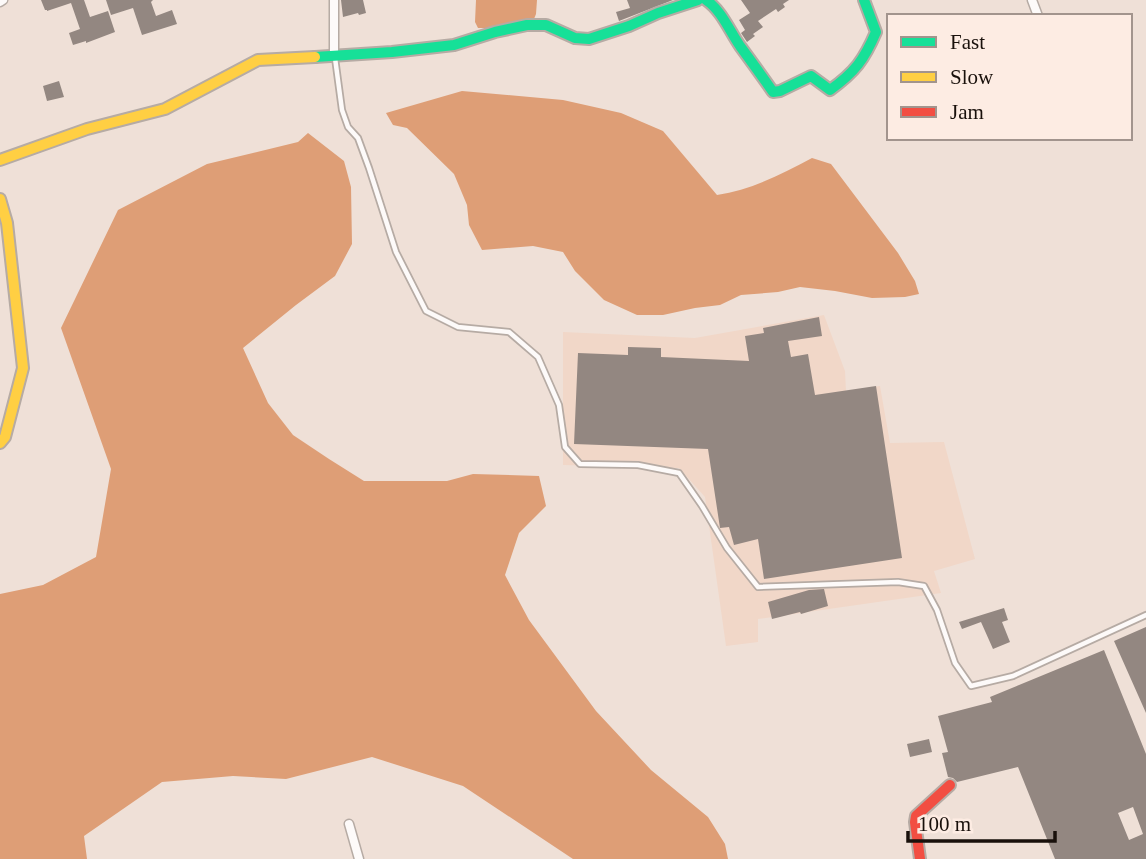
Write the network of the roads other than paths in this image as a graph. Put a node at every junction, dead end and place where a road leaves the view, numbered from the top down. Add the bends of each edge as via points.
1 (334, 0) edge
2 (698, 0) edge
3 (706, 0) edge
4 (864, 0) edge
5 (334, 55) junction
6 (0, 160) edge
7 (0, 199) edge
8 (0, 443) edge
9 (1146, 615) edge
10 (950, 785) dead end
11 (349, 824) dead end
12 (359, 859) edge
13 (920, 859) edge

1 - 5 street
2 - 5 street via 589,39 546,25 527,25 454,45
3 - 4 street via 773,92 811,76 830,90 845,79 865,57 876,32
5 - 6 street via 258,60 165,109 87,129
5 - 9 lane via 348,127 358,138 396,252 426,311 458,327 509,332 538,357 559,405 565,447 580,464 638,465 679,473 758,587 898,582 924,586 955,663 971,686 1013,676
7 - 8 street via 7,223 23,368
10 - 13 street via 916,816
11 - 12 street

